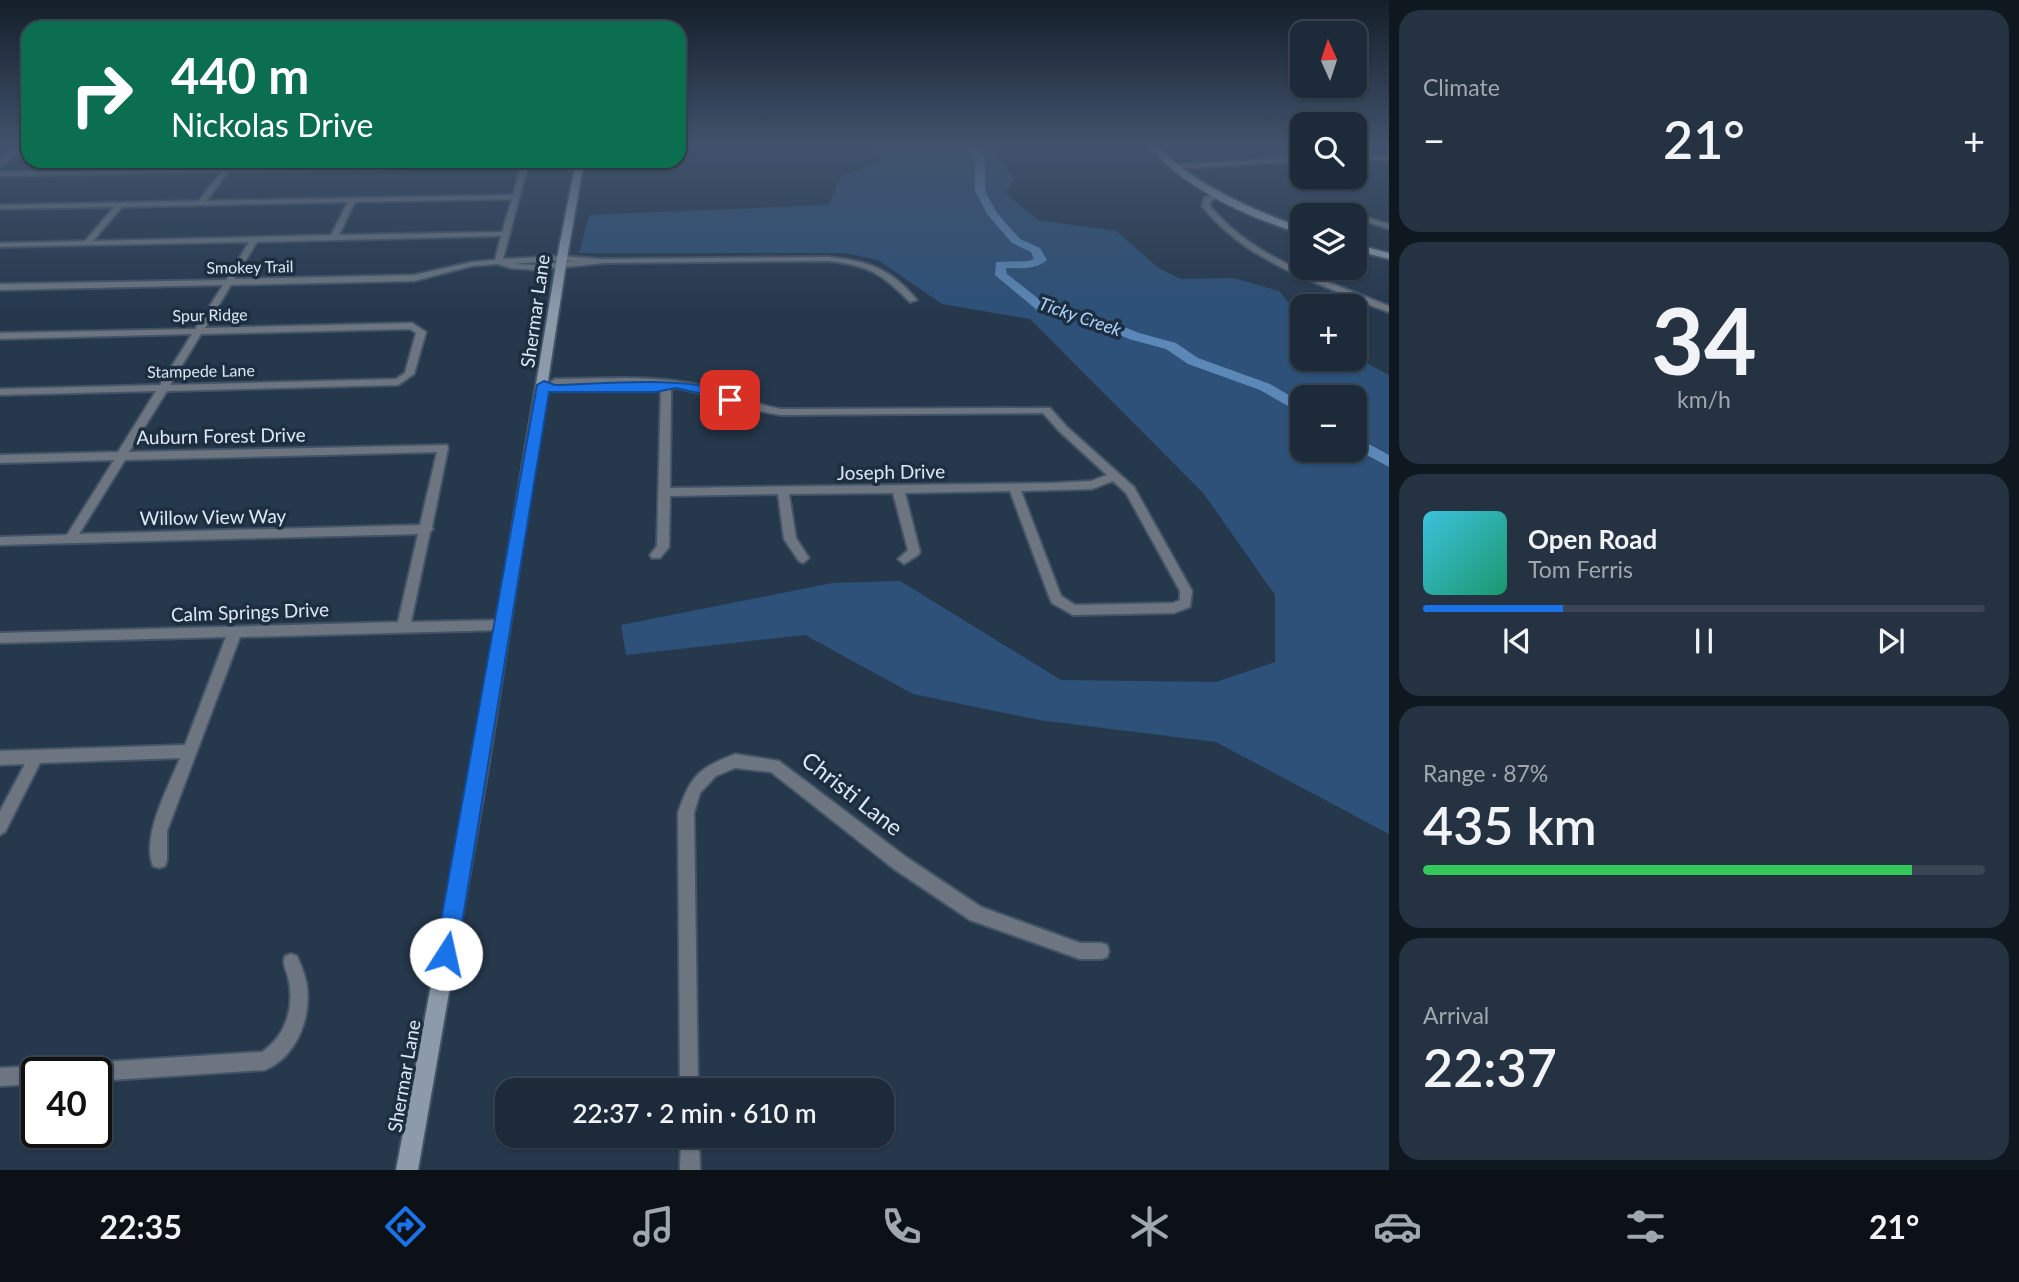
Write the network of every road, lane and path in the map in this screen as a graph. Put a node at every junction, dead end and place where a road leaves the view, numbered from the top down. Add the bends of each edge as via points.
1 (352, 201) edge
2 (322, 202) edge
3 (515, 202) edge
4 (572, 202) edge
5 (1207, 202) edge
6 (1232, 202) edge
7 (201, 204) joint
8 (120, 205) junction
9 (0, 208) edge
10 (1367, 219) edge
11 (1290, 226) edge
12 (1389, 227) edge
13 (506, 234) junction
14 (334, 238) junction
15 (255, 239) junction
16 (87, 243) junction
17 (2, 247) edge
18 (1367, 250) edge
19 (1389, 256) edge
20 (498, 262) junction
21 (561, 262) junction
22 (229, 282) junction
23 (0, 287) edge
24 (913, 300) dead end
25 (1389, 309) edge
26 (419, 329) joint
27 (198, 332) junction
28 (0, 336) edge
29 (402, 380) joint
30 (666, 384) junction
31 (547, 385) junction
32 (163, 388) junction
33 (0, 392) edge
34 (1046, 410) joint
35 (122, 456) junction
36 (0, 459) edge
37 (1116, 476) junction
38 (1014, 487) junction
39 (898, 489) junction
40 (783, 490) junction
41 (664, 492) junction
42 (427, 529) junction
43 (71, 538) junction
44 (0, 541) edge
45 (656, 555) dead end
46 (803, 558) dead end
47 (904, 559) dead end
48 (502, 625) junction
49 (404, 626) junction
50 (236, 632) junction
51 (0, 639) edge
52 (188, 751) junction
53 (36, 757) junction
54 (0, 758) edge
55 (0, 827) edge
56 (159, 860) dead end
57 (1101, 951) dead end
58 (291, 962) dead end
59 (277, 1055) joint
60 (112, 1070) edge
61 (21, 1076) edge
62 (0, 1077) edge
63 (690, 1078) edge
64 (690, 1148) edge
65 (407, 1170) edge
66 (690, 1170) edge

1 - 14 street
2 - 7 street
3 - 13 street
4 - 21 street, Shermar Lane
5 - 25 street via 1212,215 1247,244
6 - 11 street
7 - 8 street
8 - 9 street
8 - 16 street
10 - 12 street
13 - 14 street
13 - 20 street
14 - 15 street
15 - 16 street
15 - 22 street
16 - 17 street
18 - 19 street
20 - 21 street, Smokey Trail
20 - 22 street, Smokey Trail via 422,277
21 - 24 street, Smokey Trail via 859,262 886,272
21 - 31 street, Shermar Lane
22 - 23 street, Smokey Trail
22 - 27 street
26 - 27 street, Spur Ridge
26 - 29 street via 409,374
27 - 28 street, Spur Ridge
27 - 32 street
29 - 32 street, Stampede Lane
30 - 31 street via 655,388 554,389
30 - 34 street via 698,388 754,409 781,412
30 - 41 street
31 - 48 street, Shermar Lane
32 - 33 street, Stampede Lane
32 - 35 street
34 - 37 street
35 - 36 street, Auburn Forest Drive
35 - 42 street, Auburn Forest Drive via 443,448
35 - 43 street
37 - 38 street, Joseph Drive via 1092,485
37 - 38 street via 1142,507 1186,591 1186,603 1174,608 1073,610 1064,606 1056,599
38 - 39 street, Joseph Drive
39 - 40 street, Joseph Drive
39 - 47 street via 914,552
40 - 41 street, Joseph Drive
40 - 46 street via 790,540
41 - 45 street via 663,547
42 - 43 street, Willow View Way
42 - 49 street
43 - 44 street, Willow View Way
48 - 49 street, Calm Springs Drive
48 - 65 street, Shermar Lane
49 - 50 street, Calm Springs Drive
50 - 51 street, Calm Springs Drive
50 - 52 street
52 - 53 street
52 - 56 street via 159,831
53 - 54 street
53 - 55 street
57 - 63 street, Christi Lane via 1080,951 976,914 900,863 786,773 762,763 735,761 711,771 694,789 686,813
58 - 59 street via 297,973 298,1003 287,1044
59 - 60 street via 265,1061
61 - 62 street
64 - 66 street

